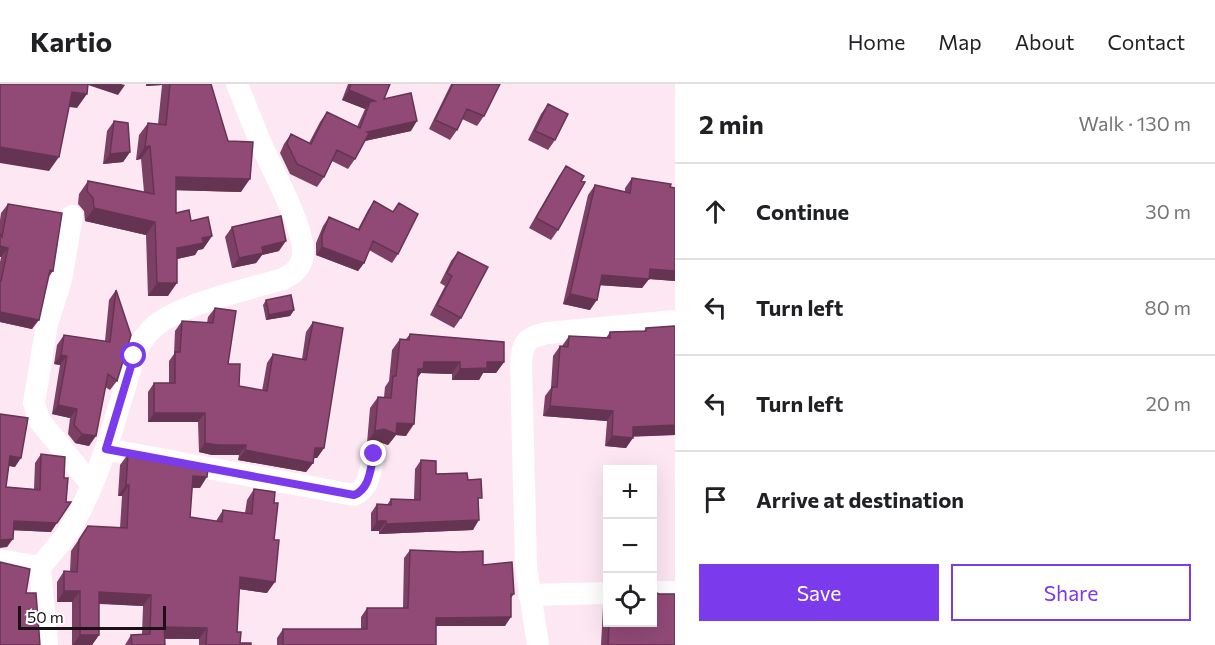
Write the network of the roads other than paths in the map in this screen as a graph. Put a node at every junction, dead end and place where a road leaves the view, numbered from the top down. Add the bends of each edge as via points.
1 (237, 84) edge
2 (72, 216) dead end
3 (675, 321) edge
4 (106, 449) junction
5 (374, 454) dead end
6 (91, 484) junction
7 (0, 560) edge
8 (40, 567) junction
9 (603, 593) edge
10 (529, 595) junction
11 (47, 645) edge
12 (538, 645) edge

1 - 4 street via 302,242 300,266 283,279 169,316 147,334 134,356
2 - 6 street via 34,403 39,420
3 - 10 street via 547,333 526,340 521,364
4 - 5 street via 354,495 364,488
4 - 6 street
6 - 8 street via 65,537
7 - 8 street
8 - 11 street
9 - 10 street
10 - 12 street

